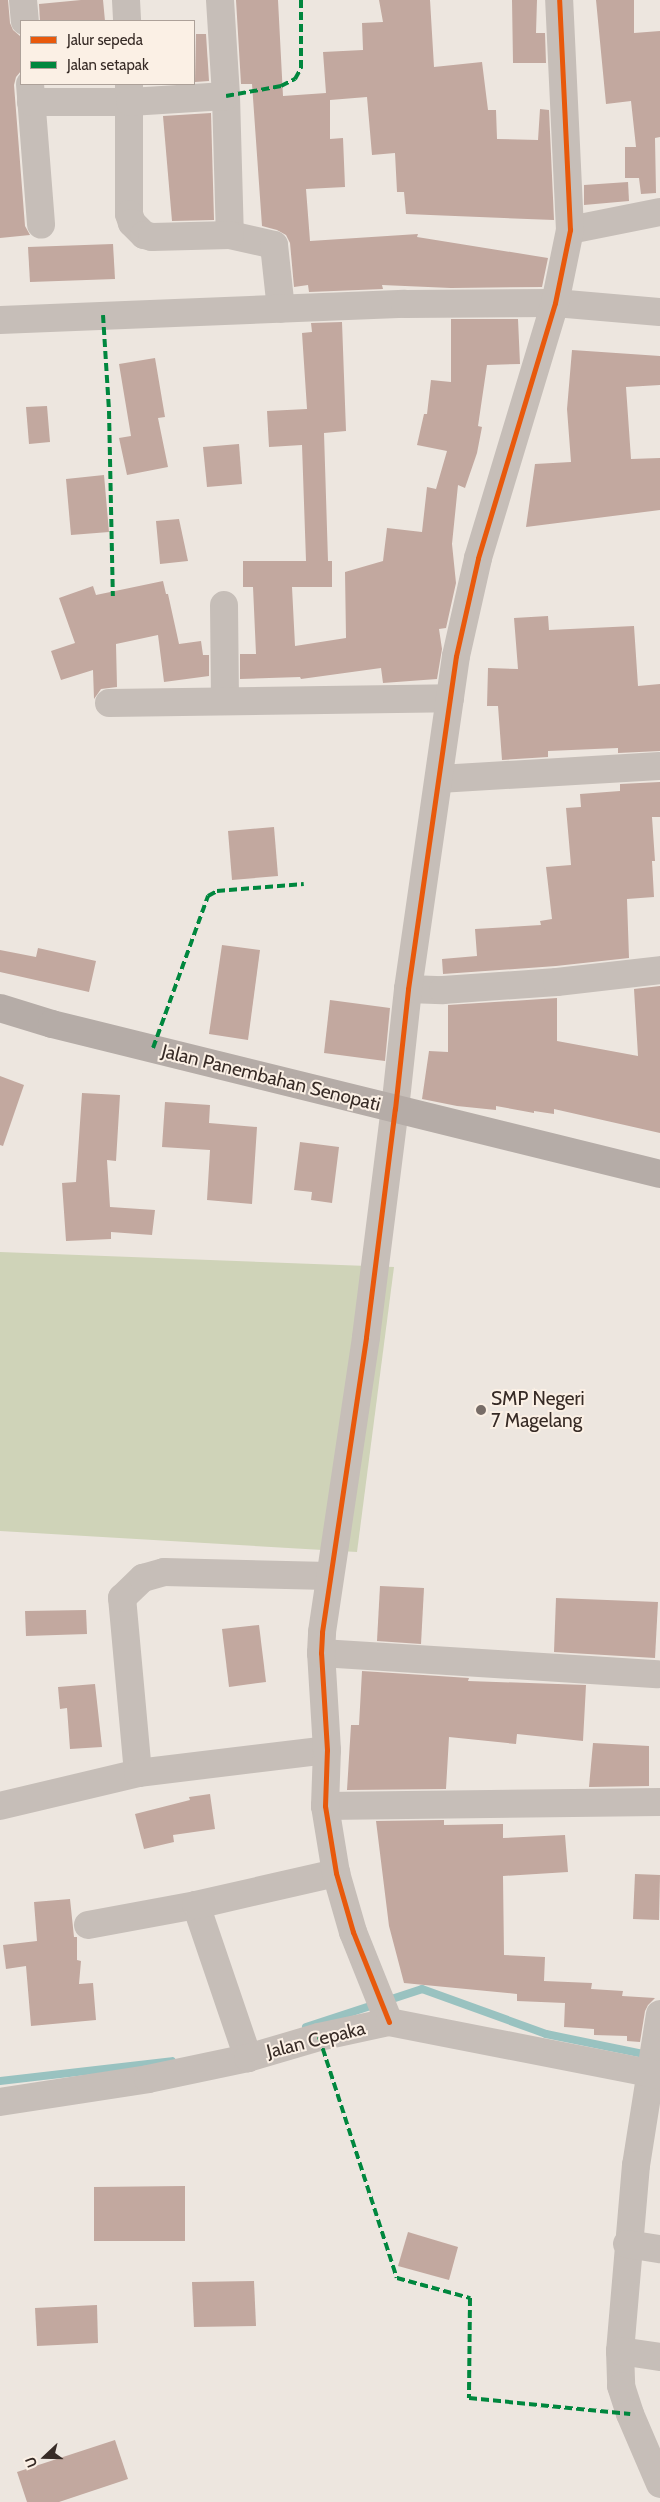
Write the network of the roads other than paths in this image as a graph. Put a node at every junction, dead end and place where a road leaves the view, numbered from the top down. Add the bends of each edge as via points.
1 (23, 0) edge
2 (126, 0) edge
3 (220, 0) edge
4 (559, 0) edge
5 (25, 20) edge
6 (126, 20) edge
7 (30, 93) edge
8 (130, 93) edge
9 (226, 96) junction
10 (660, 212) edge
11 (41, 225) dead end
12 (570, 230) junction
13 (230, 235) junction
14 (555, 304) junction
15 (281, 309) junction
16 (660, 312) edge
17 (0, 320) edge
18 (224, 605) dead end
19 (450, 698) junction
20 (225, 701) junction
21 (109, 703) dead end
22 (660, 766) edge
23 (439, 780) junction
24 (660, 970) edge
25 (408, 989) junction
26 (0, 1008) edge
27 (395, 1109) junction
28 (660, 1174) edge
29 (329, 1576) junction
30 (321, 1653) junction
31 (657, 1674) dead end
32 (326, 1750) junction
33 (138, 1773) junction
34 (660, 1802) edge
35 (0, 1806) edge
36 (325, 1806) junction
37 (336, 1873) junction
38 (196, 1905) junction
39 (88, 1924) dead end
40 (660, 2014) edge
41 (390, 2022) junction
42 (248, 2058) junction
43 (655, 2074) edge
44 (0, 2102) edge
45 (628, 2244) junction
46 (660, 2249) edge
47 (620, 2351) junction
48 (660, 2357) edge
49 (660, 2484) edge

1 - 5 street
2 - 6 street
3 - 9 street
4 - 12 street
7 - 8 street
7 - 11 street
8 - 9 street
8 - 13 street via 129,214 138,231 152,237
9 - 13 street
10 - 12 street
12 - 14 street
13 - 15 street via 274,245
14 - 15 street via 405,304
14 - 16 street
14 - 19 street via 478,558
15 - 17 street
18 - 20 street
19 - 20 street
19 - 23 street
20 - 21 street
22 - 23 street
23 - 25 street
24 - 25 street via 557,982 442,990
25 - 27 street
26 - 27 main road, Jalan Panembahan Senopati via 52,1024
27 - 28 main road, Jalan Panembahan Senopati
27 - 29 street via 366,1337
29 - 30 street
29 - 33 street via 164,1572 143,1578 122,1598
30 - 31 street
30 - 32 street
32 - 33 street
32 - 36 street
33 - 35 street
34 - 36 street
36 - 37 street
37 - 38 street
37 - 41 street via 353,1932
38 - 39 street
38 - 42 street
40 - 43 street
41 - 42 street, Jalan Cepaka via 318,2037
41 - 43 street, Jalan Cepaka
42 - 44 street, Jalan Cepaka via 148,2079
43 - 45 street via 636,2165
45 - 46 street
45 - 47 street
47 - 48 street
47 - 49 street via 621,2386

